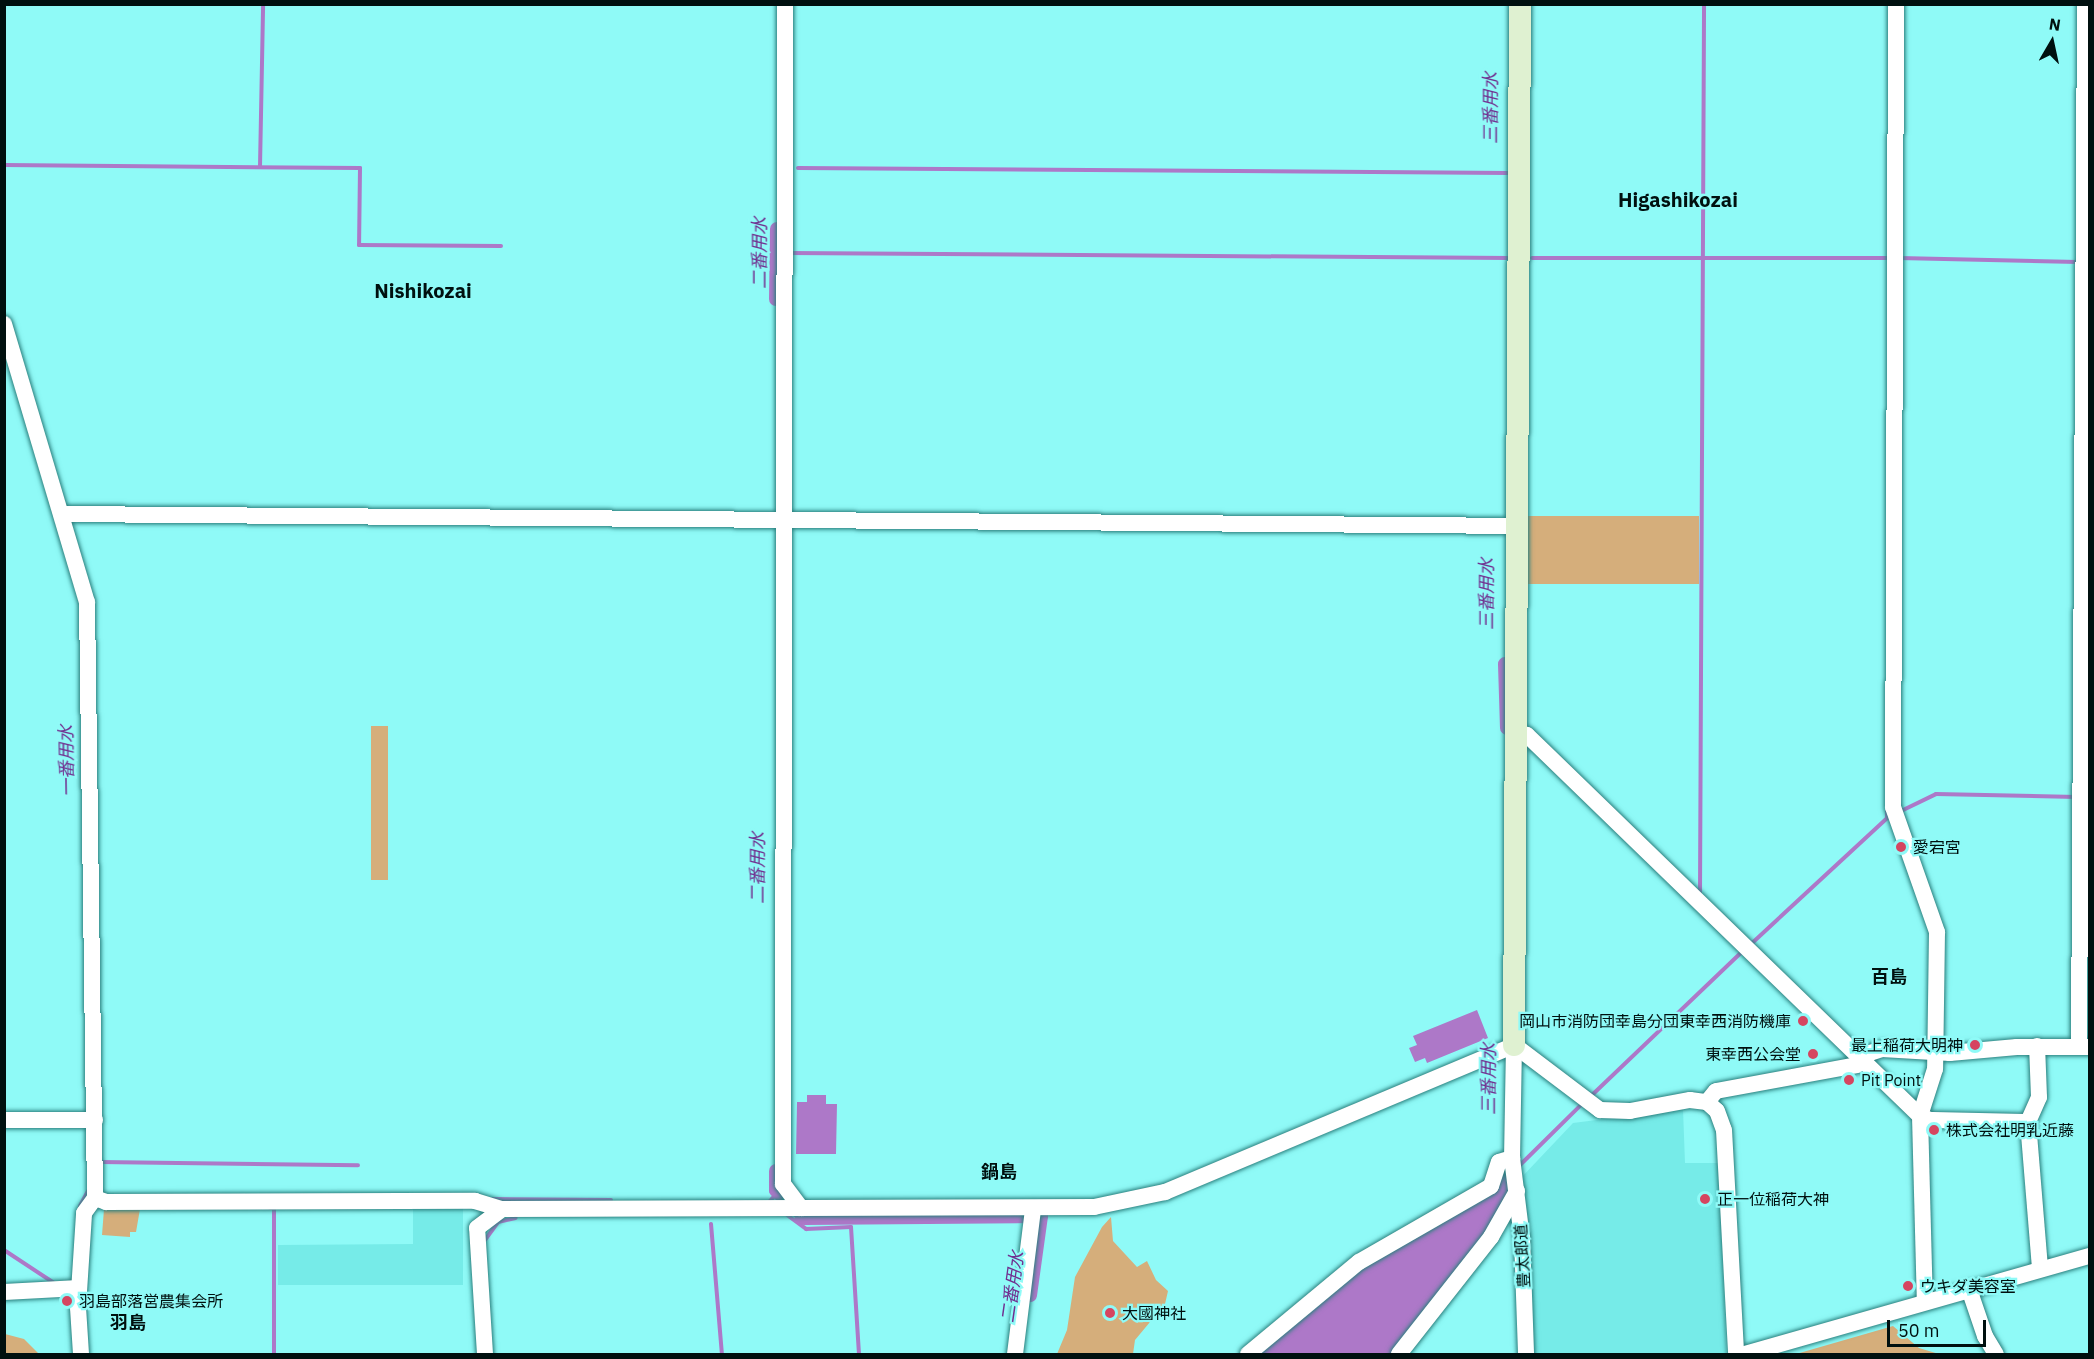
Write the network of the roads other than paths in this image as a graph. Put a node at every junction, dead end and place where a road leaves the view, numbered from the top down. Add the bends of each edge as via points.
1 (785, 4) edge
2 (1520, 4) edge
3 (1896, 4) edge
4 (2085, 4) edge
5 (4, 324) edge
6 (7, 343) edge
7 (63, 514) junction
8 (785, 519) junction
9 (1519, 526) junction
10 (1517, 733) junction
11 (2037, 1046) junction
12 (2084, 1047) edge
13 (1508, 1048) junction
14 (1934, 1051) junction
15 (1866, 1056) junction
16 (1707, 1102) junction
17 (1922, 1112) junction
18 (4, 1120) edge
19 (91, 1120) junction
20 (2029, 1121) junction
21 (1511, 1168) junction
22 (95, 1198) junction
23 (801, 1208) junction
24 (502, 1209) junction
25 (1032, 1215) junction
26 (2090, 1256) edge
27 (2040, 1269) junction
28 (77, 1288) junction
29 (1969, 1289) junction
30 (4, 1292) edge
31 (1925, 1302) junction
32 (81, 1354) edge
33 (485, 1354) edge
34 (1015, 1354) edge
35 (1248, 1354) edge
36 (1399, 1354) edge
37 (1526, 1354) edge
38 (1736, 1354) edge
39 (1745, 1354) edge
40 (1996, 1354) edge

1 - 8 street
2 - 9 street
3 - 14 street via 1897,814 1937,932
4 - 12 street
5 - 6 street
6 - 7 street
7 - 8 street
7 - 19 street via 87,602
8 - 9 street
8 - 23 street via 783,1184
9 - 10 street
10 - 13 street
10 - 15 street via 1527,735
11 - 12 street
11 - 14 street via 1983,1052
11 - 20 street via 2039,1097
13 - 16 street via 1585,1102 1609,1112 1690,1100
13 - 21 street, 豊太郎道
13 - 25 street via 1165,1192 1124,1203
14 - 15 street via 1882,1049
14 - 17 street via 1935,1069
15 - 16 street via 1857,1065 1716,1091
15 - 17 street
16 - 38 street via 1717,1111 1724,1130
17 - 20 street via 1930,1119
17 - 31 street
18 - 19 street
19 - 22 street
20 - 27 street
21 - 35 street via 1491,1186 1359,1262
21 - 36 street via 1491,1237
21 - 37 street, 豊太郎道
22 - 24 street via 106,1202 475,1201
22 - 28 street via 84,1213
23 - 24 street
23 - 25 street
24 - 33 street via 477,1228
25 - 34 street
26 - 27 street
27 - 29 street
28 - 30 street
28 - 32 street
29 - 31 street
29 - 40 street via 1985,1336
31 - 39 street

